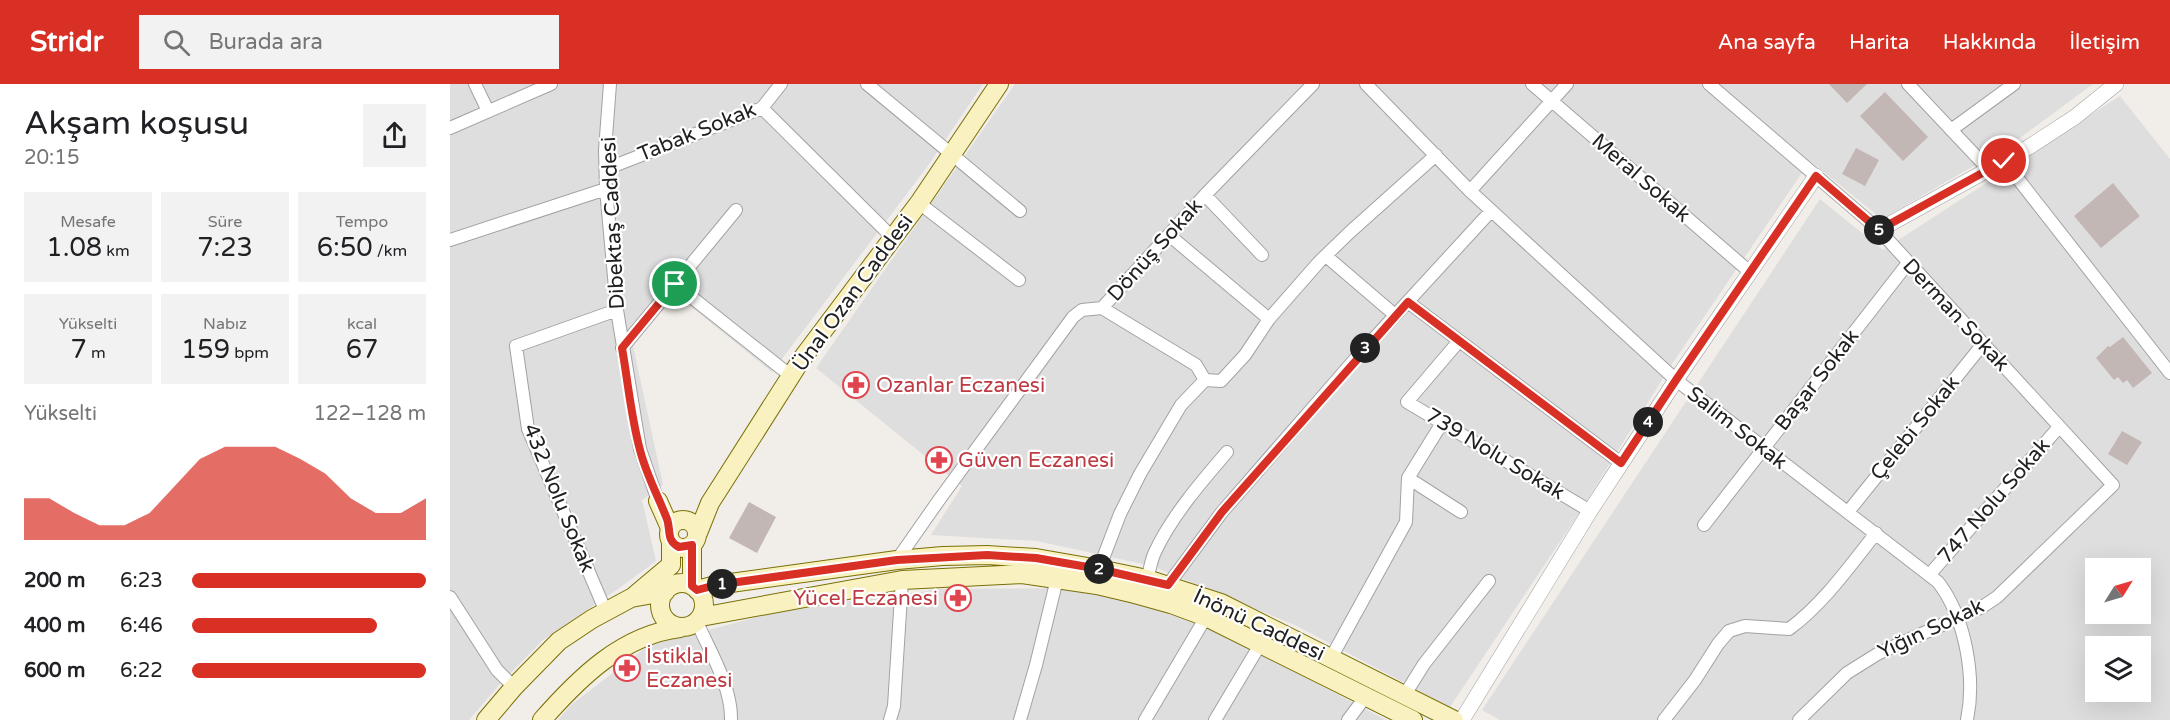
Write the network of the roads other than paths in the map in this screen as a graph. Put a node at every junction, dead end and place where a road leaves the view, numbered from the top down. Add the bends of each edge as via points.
1 (475, 84) edge
2 (551, 84) edge
3 (781, 84) edge
4 (867, 84) edge
5 (999, 84) edge
6 (1313, 84) edge
7 (1366, 84) edge
8 (1532, 84) edge
9 (1567, 84) edge
10 (1709, 84) edge
11 (1908, 84) edge
12 (2014, 84) edge
13 (2116, 84) edge
14 (613, 85) edge
15 (1552, 101) junction
16 (762, 108) junction
17 (488, 111) junction
18 (450, 128) edge
19 (1951, 130) junction
20 (953, 154) junction
21 (1436, 155) junction
22 (2004, 161) junction
23 (606, 169) junction
24 (1989, 170) junction
25 (1816, 176) junction
26 (606, 189) junction
27 (1470, 191) junction
28 (1205, 195) junction
29 (919, 202) junction
30 (736, 210) dead end
31 (1020, 211) dead end
32 (1491, 211) junction
33 (1879, 230) junction
34 (1169, 235) junction
35 (893, 238) junction
36 (450, 240) edge
37 (1262, 255) dead end
38 (1326, 256) junction
39 (1908, 263) junction
40 (1750, 272) junction
41 (1019, 280) dead end
42 (675, 284) junction
43 (1408, 302) junction
44 (1102, 308) junction
45 (617, 310) junction
46 (1395, 315) junction
47 (1269, 319) junction
48 (1459, 340) junction
49 (1983, 344) junction
50 (622, 348) junction
51 (2170, 373) edge
52 (791, 376) junction
53 (1205, 380) junction
54 (1676, 380) junction
55 (1442, 423) junction
56 (2059, 427) junction
57 (1763, 449) junction
58 (1227, 452) dead end
59 (1621, 463) junction
60 (1408, 478) junction
61 (2113, 486) joint
62 (658, 501) joint
63 (1590, 511) junction
64 (1461, 512) dead end
65 (1848, 512) junction
66 (1704, 525) dead end
67 (683, 531) junction
68 (1876, 533) junction
69 (897, 560) junction
70 (671, 565) junction
71 (1099, 569) junction
72 (1930, 574) junction
73 (1057, 579) junction
74 (1147, 579) junction
75 (902, 580) junction
76 (1489, 582) dead end
77 (1168, 585) junction
78 (695, 588) junction
79 (666, 590) junction
80 (450, 597) edge
81 (631, 598) junction
82 (606, 612) junction
83 (1206, 617) junction
84 (1957, 618) junction
85 (692, 622) junction
86 (1261, 643) junction
87 (1331, 658) junction
88 (514, 687) junction
89 (1366, 696) junction
90 (1404, 696) junction
91 (486, 720) edge
92 (542, 720) edge
93 (731, 720) edge
94 (890, 720) edge
95 (1020, 720) edge
96 (1145, 720) edge
97 (1215, 720) edge
98 (1348, 720) edge
99 (1413, 720) edge
100 (1454, 720) edge
101 (1462, 720) edge
102 (1664, 720) edge
103 (1799, 720) edge
104 (1967, 720) edge

1 - 17 street
2 - 17 street
3 - 16 street, Tabak Sokak
4 - 20 street
5 - 20 main road, Ünal Ozan Caddesi
6 - 28 street, Dönüş Sokak
7 - 21 street, Salim Sokak
8 - 15 street, Meral Sokak
9 - 15 street
10 - 25 street, Derman Sokak
11 - 19 street
12 - 19 street
13 - 22 street via 2075,117
14 - 23 street, Dibektaş Caddesi
15 - 27 street
15 - 40 street, Meral Sokak
16 - 23 street, Tabak Sokak
16 - 35 street
17 - 18 street
19 - 24 street
20 - 29 main road, Ünal Ozan Caddesi
20 - 31 street
21 - 27 street, Salim Sokak
21 - 38 street
22 - 24 street
22 - 51 street
23 - 26 street, Dibektaş Caddesi
24 - 33 street
25 - 33 street, Derman Sokak
25 - 40 street
26 - 36 street
26 - 45 street, Dibektaş Caddesi
27 - 32 street, Salim Sokak
28 - 34 street, Dönüş Sokak
28 - 37 street
29 - 35 main road, Ünal Ozan Caddesi
29 - 41 street
30 - 42 street
32 - 43 street
32 - 54 street, Salim Sokak
33 - 39 street, Derman Sokak
34 - 44 street, Dönüş Sokak
34 - 47 street
35 - 52 main road, Ünal Ozan Caddesi
38 - 46 street
38 - 47 street
39 - 49 street, Derman Sokak
39 - 57 street, Başar Sokak
40 - 54 street
42 - 50 street
42 - 52 street
43 - 46 street
43 - 48 street
44 - 53 street via 1196,365
44 - 69 street, Dönüş Sokak via 1082,310 1073,318
45 - 50 street, Dibektaş Caddesi
45 - 82 street, 432 Nolu Sokak via 516,346 528,429
46 - 77 street via 1222,512
47 - 53 street via 1221,381
48 - 55 street, 739 Nolu Sokak via 1407,402
48 - 59 street
49 - 56 street, Derman Sokak
49 - 65 street, Çelebi Sokak
50 - 62 street, Dibektaş Caddesi via 640,449
52 - 67 main road, Ünal Ozan Caddesi via 710,503
53 - 71 street via 1181,405 1140,474
54 - 57 street, Salim Sokak
54 - 59 street
55 - 60 street
55 - 63 street, 739 Nolu Sokak
56 - 61 street, Derman Sokak
56 - 72 street, 747 Nolu Sokak
57 - 65 street, Salim Sokak
57 - 66 street, Başar Sokak
58 - 74 street via 1167,531 1154,553
59 - 63 street
60 - 64 street
60 - 87 street via 1406,522
61 - 84 street, Yığın Sokak via 1996,597
62 - 67 main road
63 - 101 street
65 - 68 street, Salim Sokak
67 - 70 main road
67 - 78 main road
68 - 72 street, Salim Sokak
68 - 102 street via 1840,578 1789,629 1745,626 1729,631
69 - 71 main road, İnönü Caddesi via 987,555 1036,558
69 - 78 main road, İnönü Caddesi
70 - 79 main road
70 - 81 main road
71 - 74 main road, İnönü Caddesi
72 - 84 street, Salim Sokak via 1948,595
73 - 75 main road, İnönü Caddesi via 1022,574
73 - 83 main road, İnönü Caddesi via 1135,594
73 - 95 street
74 - 77 main road, İnönü Caddesi
75 - 85 main road, İnönü Caddesi
75 - 94 street
76 - 90 street via 1424,664
77 - 87 main road, İnönü Caddesi via 1237,610
78 - 79 main road via 679,584
78 - 85 main road via 704,603
79 - 81 main road
79 - 85 main road via 660,601 666,621
80 - 88 street via 497,670
81 - 82 main road
82 - 88 main road via 559,641
83 - 86 main road, İnönü Caddesi
83 - 96 street
84 - 103 street, Yığın Sokak via 1879,653 1847,673
84 - 104 street, Salim Sokak via 1972,682
85 - 92 main road, İnönü Caddesi via 651,634 613,652
85 - 93 street via 723,681
86 - 89 main road, İnönü Caddesi
86 - 97 street
87 - 90 main road, İnönü Caddesi
88 - 91 main road
89 - 98 street
89 - 99 main road, İnönü Caddesi
90 - 100 main road, İnönü Caddesi

